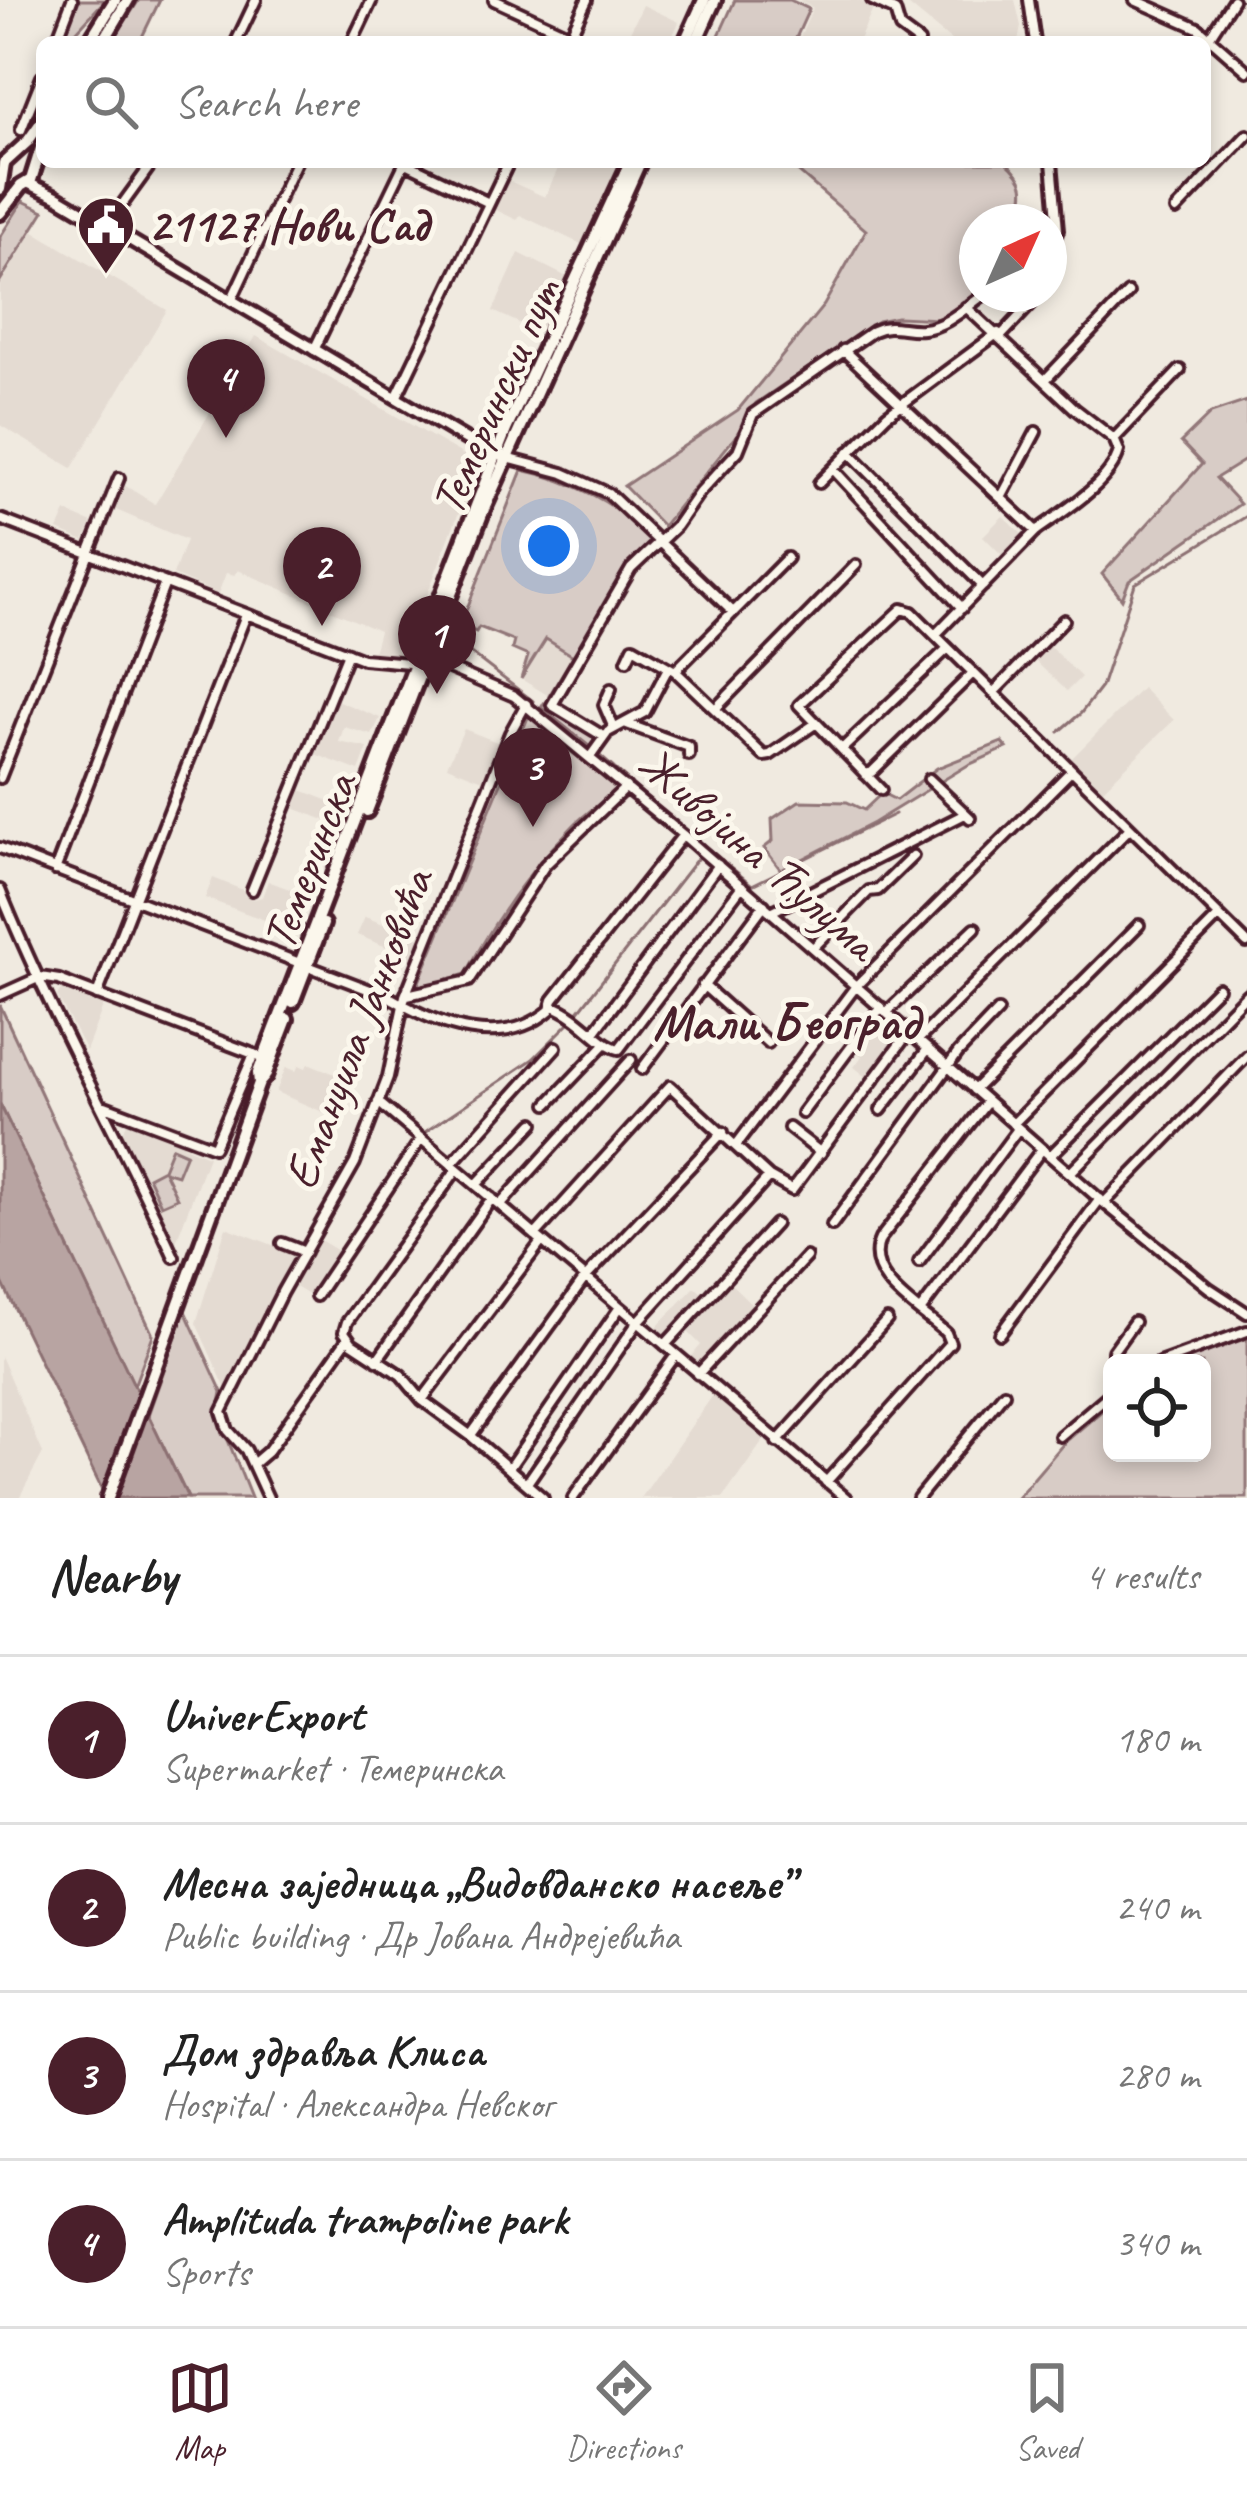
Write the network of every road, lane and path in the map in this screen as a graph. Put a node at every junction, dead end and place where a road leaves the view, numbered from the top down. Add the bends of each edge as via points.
1 (72, 0) edge
2 (115, 0) edge
3 (128, 0) edge
4 (256, 0) edge
5 (372, 0) edge
6 (494, 0) edge
7 (587, 0) edge
8 (704, 0) edge
9 (715, 0) edge
10 (872, 0) edge
11 (1029, 0) edge
12 (1136, 0) edge
13 (1233, 0) edge
14 (1160, 4) edge
15 (58, 36) edge
16 (93, 36) edge
17 (107, 36) edge
18 (239, 36) edge
19 (355, 36) edge
20 (563, 36) edge
21 (570, 36) edge
22 (688, 36) edge
23 (699, 36) edge
24 (911, 36) edge
25 (1034, 36) edge
26 (1210, 36) joint
27 (1211, 37) edge
28 (1247, 71) edge
29 (36, 92) edge
30 (36, 127) edge
31 (21, 130) dead end
32 (1247, 135) edge
33 (9, 155) edge
34 (36, 160) edge
35 (148, 168) edge
36 (293, 168) edge
37 (401, 168) edge
38 (416, 168) edge
39 (506, 168) edge
40 (627, 168) edge
41 (637, 168) edge
42 (1053, 168) edge
43 (2, 177) edge
44 (29, 177) junction
45 (489, 203) junction
46 (1056, 204) edge
47 (1176, 210) dead end
48 (0, 213) edge
49 (106, 227) junction
50 (1128, 293) dead end
51 (231, 301) junction
52 (959, 312) edge
53 (971, 312) edge
54 (1023, 312) edge
55 (1000, 335) junction
56 (314, 350) junction
57 (843, 350) junction
58 (1180, 370) dead end
59 (1046, 379) junction
60 (396, 398) junction
61 (902, 404) junction
62 (1036, 432) dead end
63 (1114, 439) junction
64 (849, 452) junction
65 (501, 456) junction
66 (833, 469) junction
67 (119, 478) dead end
68 (819, 483) dead end
69 (1001, 498) junction
70 (0, 518) edge
71 (1036, 531) junction
72 (660, 540) junction
73 (88, 553) junction
74 (787, 558) dead end
75 (856, 565) dead end
76 (165, 584) junction
77 (984, 586) junction
78 (962, 608) junction
79 (733, 612) junction
80 (246, 615) junction
81 (1064, 620) dead end
82 (935, 635) junction
83 (947, 649) junction
84 (348, 652) junction
85 (627, 660) dead end
86 (420, 664) junction
87 (671, 670) junction
88 (973, 674) junction
89 (611, 689) dead end
90 (993, 693) junction
91 (526, 704) junction
92 (716, 709) junction
93 (626, 723) junction
94 (814, 724) junction
95 (614, 728) junction
96 (603, 736) junction
97 (842, 749) junction
98 (689, 755) dead end
99 (590, 757) junction
100 (1071, 771) junction
101 (866, 774) junction
102 (0, 778) edge
103 (929, 779) dead end
104 (626, 787) junction
105 (881, 790) dead end
106 (1129, 829) junction
107 (683, 835) junction
108 (0, 848) edge
109 (913, 856) dead end
110 (718, 865) junction
111 (55, 870) junction
112 (742, 886) junction
113 (0, 890) edge
114 (252, 890) dead end
115 (133, 900) junction
116 (768, 908) junction
117 (1219, 916) junction
118 (1138, 925) dead end
119 (975, 928) dead end
120 (1247, 944) edge
121 (813, 948) junction
122 (302, 966) junction
123 (40, 977) junction
124 (703, 985) junction
125 (856, 986) junction
126 (1218, 988) dead end
127 (1247, 994) edge
128 (0, 995) edge
129 (97, 995) junction
130 (404, 1000) junction
131 (553, 1006) junction
132 (884, 1010) junction
133 (998, 1011) dead end
134 (594, 1031) junction
135 (910, 1032) junction
136 (918, 1040) junction
137 (606, 1043) junction
138 (768, 1043) dead end
139 (556, 1047) dead end
140 (928, 1049) junction
141 (259, 1056) junction
142 (1247, 1056) edge
143 (631, 1060) dead end
144 (948, 1067) junction
145 (642, 1070) dead end
146 (259, 1083) junction
147 (974, 1090) junction
148 (378, 1102) junction
149 (987, 1102) junction
150 (548, 1104) dead end
151 (104, 1106) junction
152 (881, 1110) dead end
153 (802, 1113) dead end
154 (126, 1114) junction
155 (534, 1123) dead end
156 (1016, 1126) junction
157 (789, 1128) dead end
158 (723, 1132) junction
159 (118, 1136) junction
160 (422, 1139) junction
161 (737, 1144) junction
162 (1046, 1152) junction
163 (821, 1153) junction
164 (454, 1166) junction
165 (1070, 1173) junction
166 (770, 1178) junction
167 (476, 1185) junction
168 (1102, 1201) junction
169 (496, 1202) junction
170 (775, 1224) dead end
171 (832, 1225) dead end
172 (539, 1238) junction
173 (282, 1243) dead end
174 (305, 1252) junction
175 (174, 1257) dead end
176 (806, 1257) dead end
177 (919, 1262) dead end
178 (585, 1278) junction
179 (316, 1296) dead end
180 (620, 1307) junction
181 (921, 1310) junction
182 (1247, 1313) edge
183 (886, 1320) dead end
184 (638, 1322) junction
185 (1134, 1322) dead end
186 (1247, 1331) edge
187 (1000, 1334) dead end
188 (346, 1335) junction
189 (664, 1345) junction
190 (1113, 1354) edge
191 (1184, 1354) edge
192 (676, 1355) junction
193 (377, 1360) junction
194 (698, 1374) junction
195 (1004, 1393) dead end
196 (422, 1400) junction
197 (1103, 1400) edge
198 (471, 1436) junction
199 (1060, 1436) dead end
200 (778, 1442) junction
201 (254, 1463) junction
202 (509, 1468) junction
203 (826, 1482) junction
204 (527, 1484) junction
205 (538, 1496) edge
206 (108, 1498) edge
207 (268, 1498) edge
208 (573, 1498) edge
209 (847, 1498) edge
210 (918, 1498) edge

1 - 15 street
2 - 16 main road
3 - 17 main road
4 - 18 street
5 - 19 street
6 - 20 street
7 - 21 street
8 - 22 main road
9 - 23 main road
10 - 24 street via 895,11
11 - 25 street
12 - 14 street
13 - 26 street
14 - 26 street
27 - 28 street
29 - 31 street
30 - 33 main road
32 - 47 street
33 - 43 main road
33 - 44 main road via 26,157
34 - 44 main road
35 - 49 street
36 - 51 street
37 - 56 street
38 - 45 street
39 - 45 street
40 - 65 main road, Темерински пут
41 - 65 main road, Темерински пут
42 - 46 street
43 - 44 main road via 9,184
44 - 48 main road
44 - 49 street
45 - 60 street
49 - 51 street
50 - 59 street
51 - 56 street
52 - 57 street via 935,327 881,327
53 - 55 street
54 - 55 street
55 - 59 street
55 - 61 street
56 - 60 street
57 - 61 street
57 - 72 street via 753,414 738,451
58 - 63 street
59 - 63 street
60 - 65 street
61 - 64 street
61 - 69 street
62 - 69 street
63 - 71 street via 1117,460
64 - 66 street
64 - 77 street
65 - 72 street via 594,485
65 - 86 main road, Темерински пут
66 - 68 street
66 - 78 street
67 - 73 street
69 - 71 street
70 - 73 street, Живојина Ћулума
71 - 77 street
72 - 79 street
72 - 96 street via 631,568 552,705
73 - 76 street, Живојина Ћулума
73 - 102 street
74 - 79 street
75 - 92 street
76 - 80 street, Живојина Ћулума
76 - 111 street
77 - 78 street
78 - 82 street
79 - 87 street
80 - 84 street, Живојина Ћулума
80 - 115 street
81 - 90 street
82 - 83 street
82 - 94 street via 900,611 801,701
83 - 88 street
83 - 97 street
84 - 86 street, Живојина Ћулума
84 - 114 street
85 - 87 street via 633,647
86 - 91 street, Живојина Ћулума via 452,668
86 - 122 main road, Темеринска
87 - 92 street
87 - 93 street via 645,712
88 - 90 street
88 - 101 street
89 - 95 street via 604,705
90 - 100 street
91 - 99 street, Живојина Ћулума
91 - 130 street, Емануила Јанковића
92 - 94 street via 767,756
93 - 95 street
93 - 98 street via 689,747
94 - 97 street
95 - 96 street
96 - 99 street
97 - 101 street
99 - 104 street, Живојина Ћулума
100 - 106 street
100 - 125 street
101 - 105 street
103 - 116 street via 968,816
104 - 107 street, Живојина Ћулума
104 - 130 street via 545,865 470,981
106 - 117 street
106 - 136 street
107 - 110 street, Живојина Ћулума
107 - 131 street
108 - 111 street
109 - 121 street
110 - 112 street, Живојина Ћулума
110 - 134 street
111 - 115 street
112 - 116 street, Живојина Ћулума
112 - 137 street via 623,1046
113 - 123 street
115 - 122 street
115 - 129 street
116 - 121 street, Живојина Ћулума
116 - 124 street
117 - 120 street
117 - 156 street
118 - 147 street
119 - 132 street
121 - 125 street, Живојина Ћулума
122 - 130 street
122 - 141 main road, Темеринска
122 - 146 main road, Темеринска
123 - 128 street
123 - 129 street
123 - 151 street
124 - 138 street
124 - 145 street
125 - 132 street, Живојина Ћулума
125 - 161 street
126 - 162 street
127 - 165 street
129 - 141 street
130 - 131 street via 484,1032 527,1026
130 - 148 street, Емануила Јанковића
131 - 134 street
132 - 135 street, Живојина Ћулума
132 - 153 street
133 - 144 street
134 - 137 street
135 - 136 street, Живојина Ћулума
135 - 163 street
136 - 140 street, Живојина Ћулума
137 - 150 street
139 - 164 street
140 - 144 street, Живојина Ћулума
140 - 152 street
141 - 146 main road, Темеринска
141 - 154 street via 214,1148
142 - 168 street
143 - 169 street
144 - 147 street, Живојина Ћулума
144 - 171 street
146 - 206 main road, Темеринска
147 - 149 street, Живојина Ћулума
148 - 160 street
148 - 174 street, Емануила Јанковића via 355,1163
149 - 156 street, Живојина Ћулума
149 - 181 street via 874,1253 878,1271
151 - 154 street
151 - 159 street
154 - 159 street
155 - 167 street
156 - 162 street, Живојина Ћулума
156 - 177 street
157 - 163 street
158 - 161 street
158 - 172 street via 670,1086
158 - 178 street
159 - 175 street
160 - 164 street
160 - 179 street
161 - 166 street
162 - 165 street, Живојина Ћулума
162 - 181 street
163 - 166 street via 796,1186
164 - 167 street
164 - 188 street
165 - 168 street, Живојина Ћулума
166 - 184 street
167 - 169 street
168 - 182 street, Живојина Ћулума
168 - 187 street
169 - 172 street
169 - 193 street
170 - 189 street
172 - 178 street
172 - 196 street
173 - 174 street
174 - 201 street, Емануила Јанковића via 222,1412
176 - 194 street
178 - 180 street
178 - 198 street
180 - 184 street
180 - 202 street
181 - 203 street via 946,1333 947,1348
183 - 200 street
184 - 189 street
184 - 204 street
185 - 190 street
186 - 191 street
188 - 193 street
188 - 201 street
189 - 192 street
192 - 194 street
192 - 208 street
193 - 196 street
194 - 200 street
195 - 210 street
196 - 198 street
197 - 199 street
198 - 202 street
200 - 203 street
201 - 207 street, Емануила Јанковића
202 - 204 street
203 - 209 street
204 - 205 street

